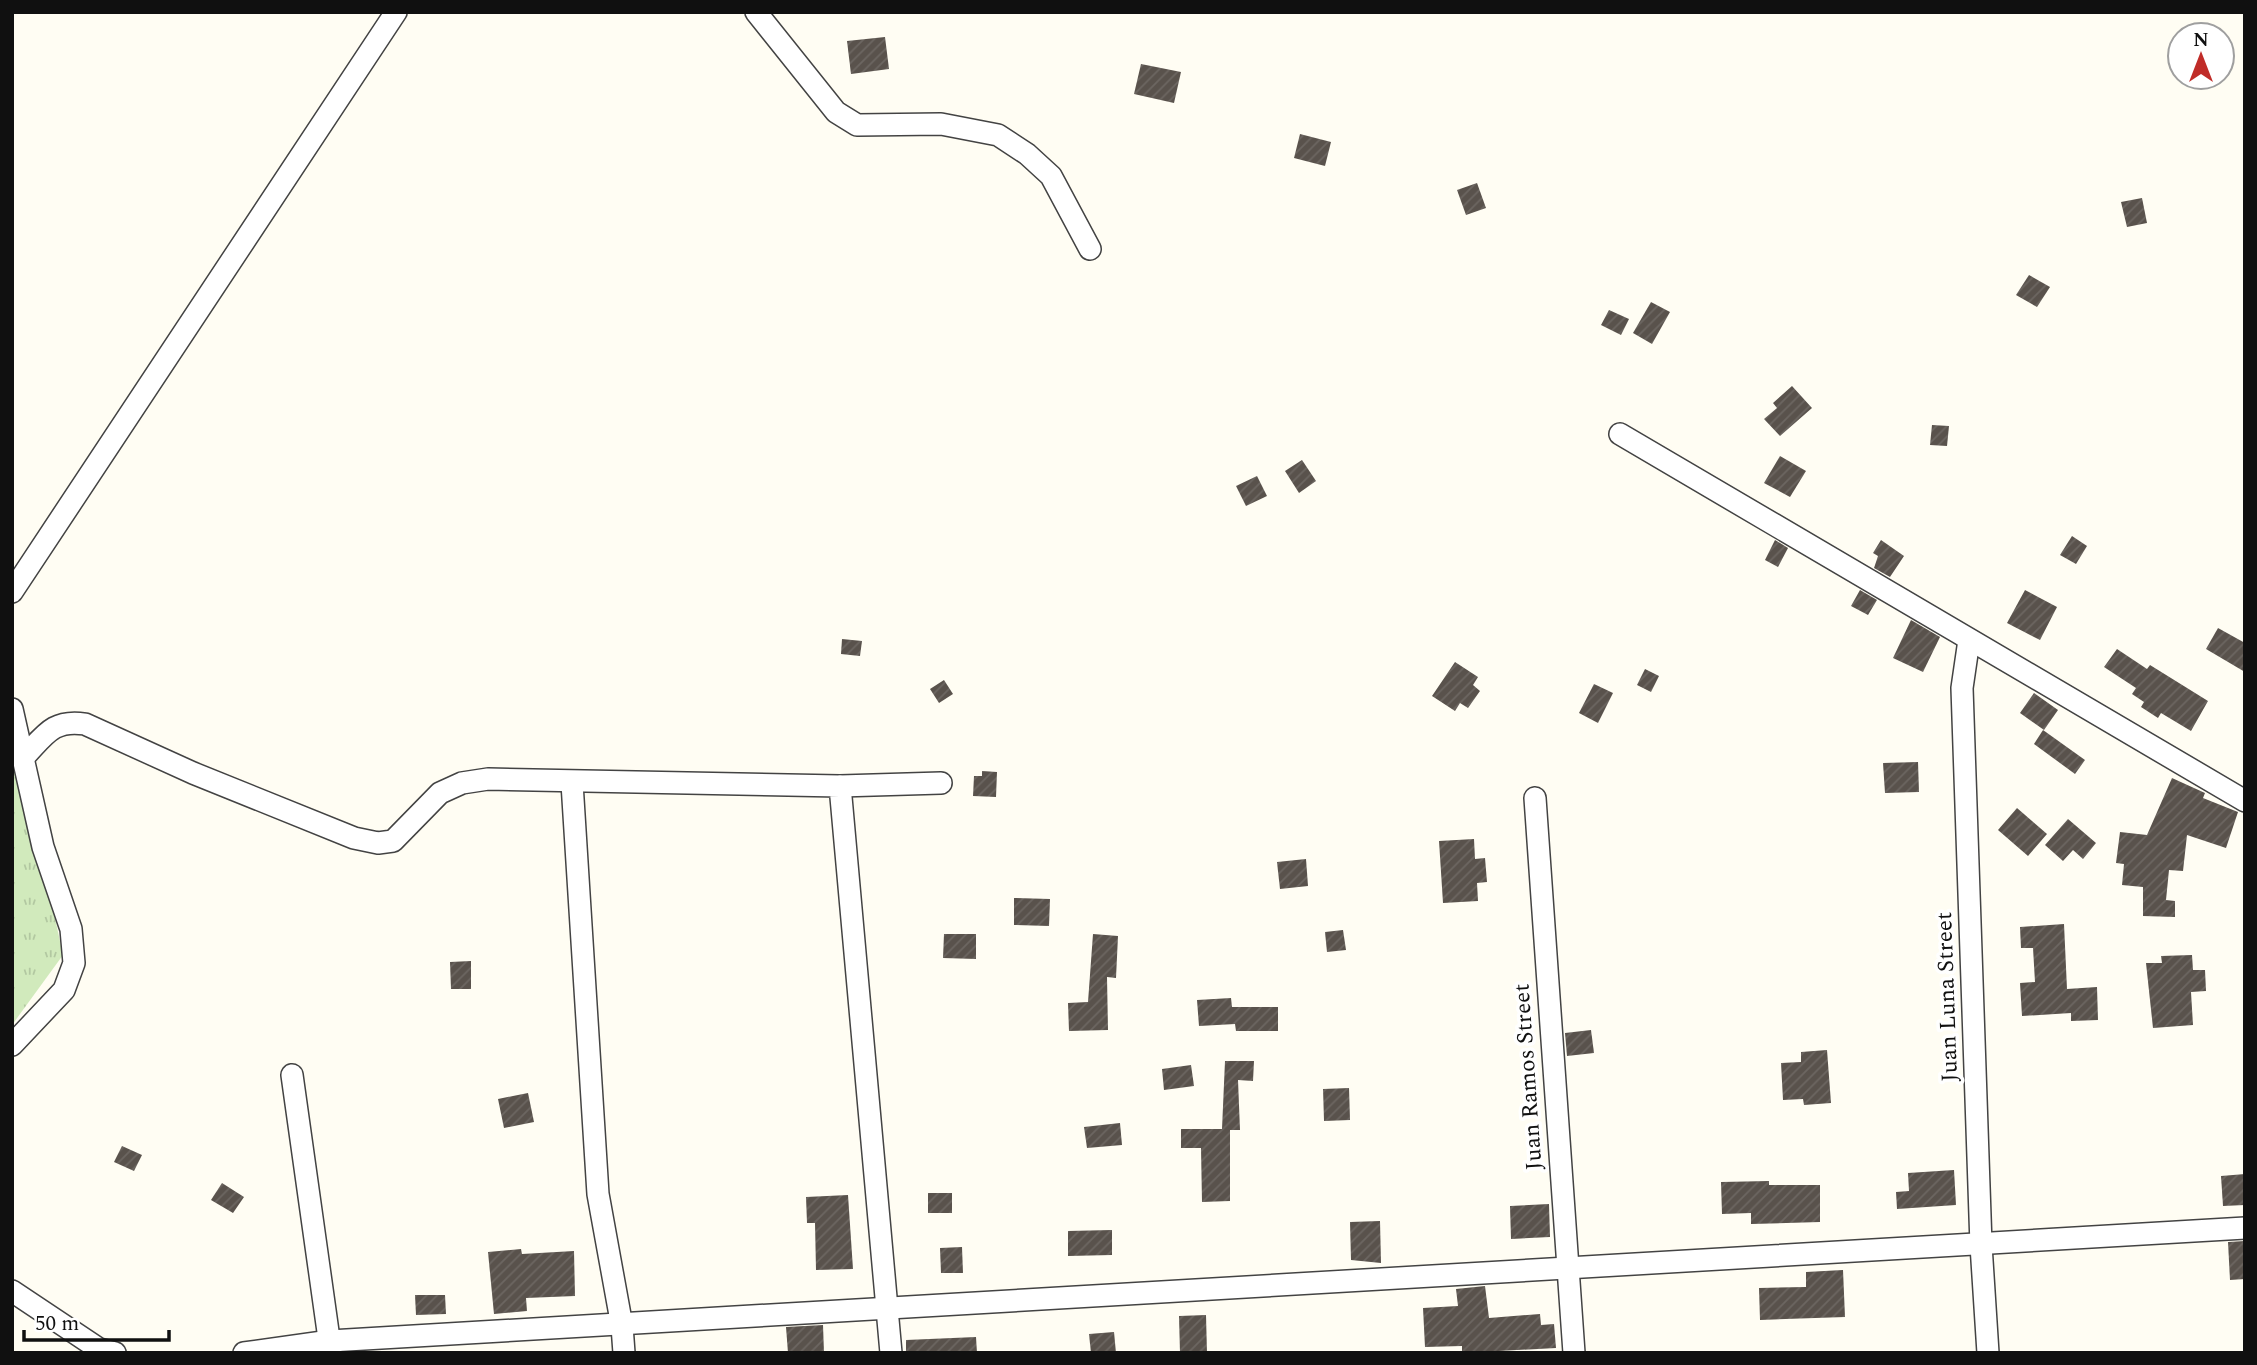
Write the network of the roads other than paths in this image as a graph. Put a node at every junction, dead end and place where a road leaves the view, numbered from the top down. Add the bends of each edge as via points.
1 (396, 12) edge
2 (756, 12) edge
3 (1090, 249) dead end
4 (1620, 434) dead end
5 (12, 592) edge
6 (1969, 640) junction
7 (12, 709) edge
8 (24, 757) junction
9 (572, 783) junction
10 (941, 783) dead end
11 (840, 786) junction
12 (1535, 798) dead end
13 (2245, 800) edge
14 (12, 1045) edge
15 (292, 1075) dead end
16 (2245, 1228) edge
17 (1981, 1245) junction
18 (1566, 1266) junction
19 (12, 1291) edge
20 (888, 1311) junction
21 (622, 1326) junction
22 (330, 1347) edge
23 (115, 1353) edge
24 (244, 1353) edge
25 (624, 1353) edge
26 (891, 1353) edge
27 (1574, 1353) edge
28 (1988, 1353) edge

1 - 5 street
2 - 3 street via 836,112 857,125 941,124 998,135 1027,154 1051,176
4 - 6 street
6 - 13 street
6 - 17 street, Juan Luna Street via 1962,688
7 - 8 street
8 - 9 street via 50,729 66,722 85,724 193,773 354,838 378,843 393,841 440,793 462,783 488,779
8 - 14 street via 43,847 71,929 74,963 64,990
9 - 11 street
9 - 21 street via 598,1194
10 - 11 street
11 - 20 street
12 - 18 street, Juan Ramos Street
15 - 22 street
16 - 17 street
17 - 18 street
17 - 28 street, Juan Luna Street
18 - 20 street
18 - 27 street, Juan Ramos Street
19 - 23 street via 99,1349
20 - 21 street
20 - 26 street
21 - 22 street
21 - 25 street
22 - 24 street

